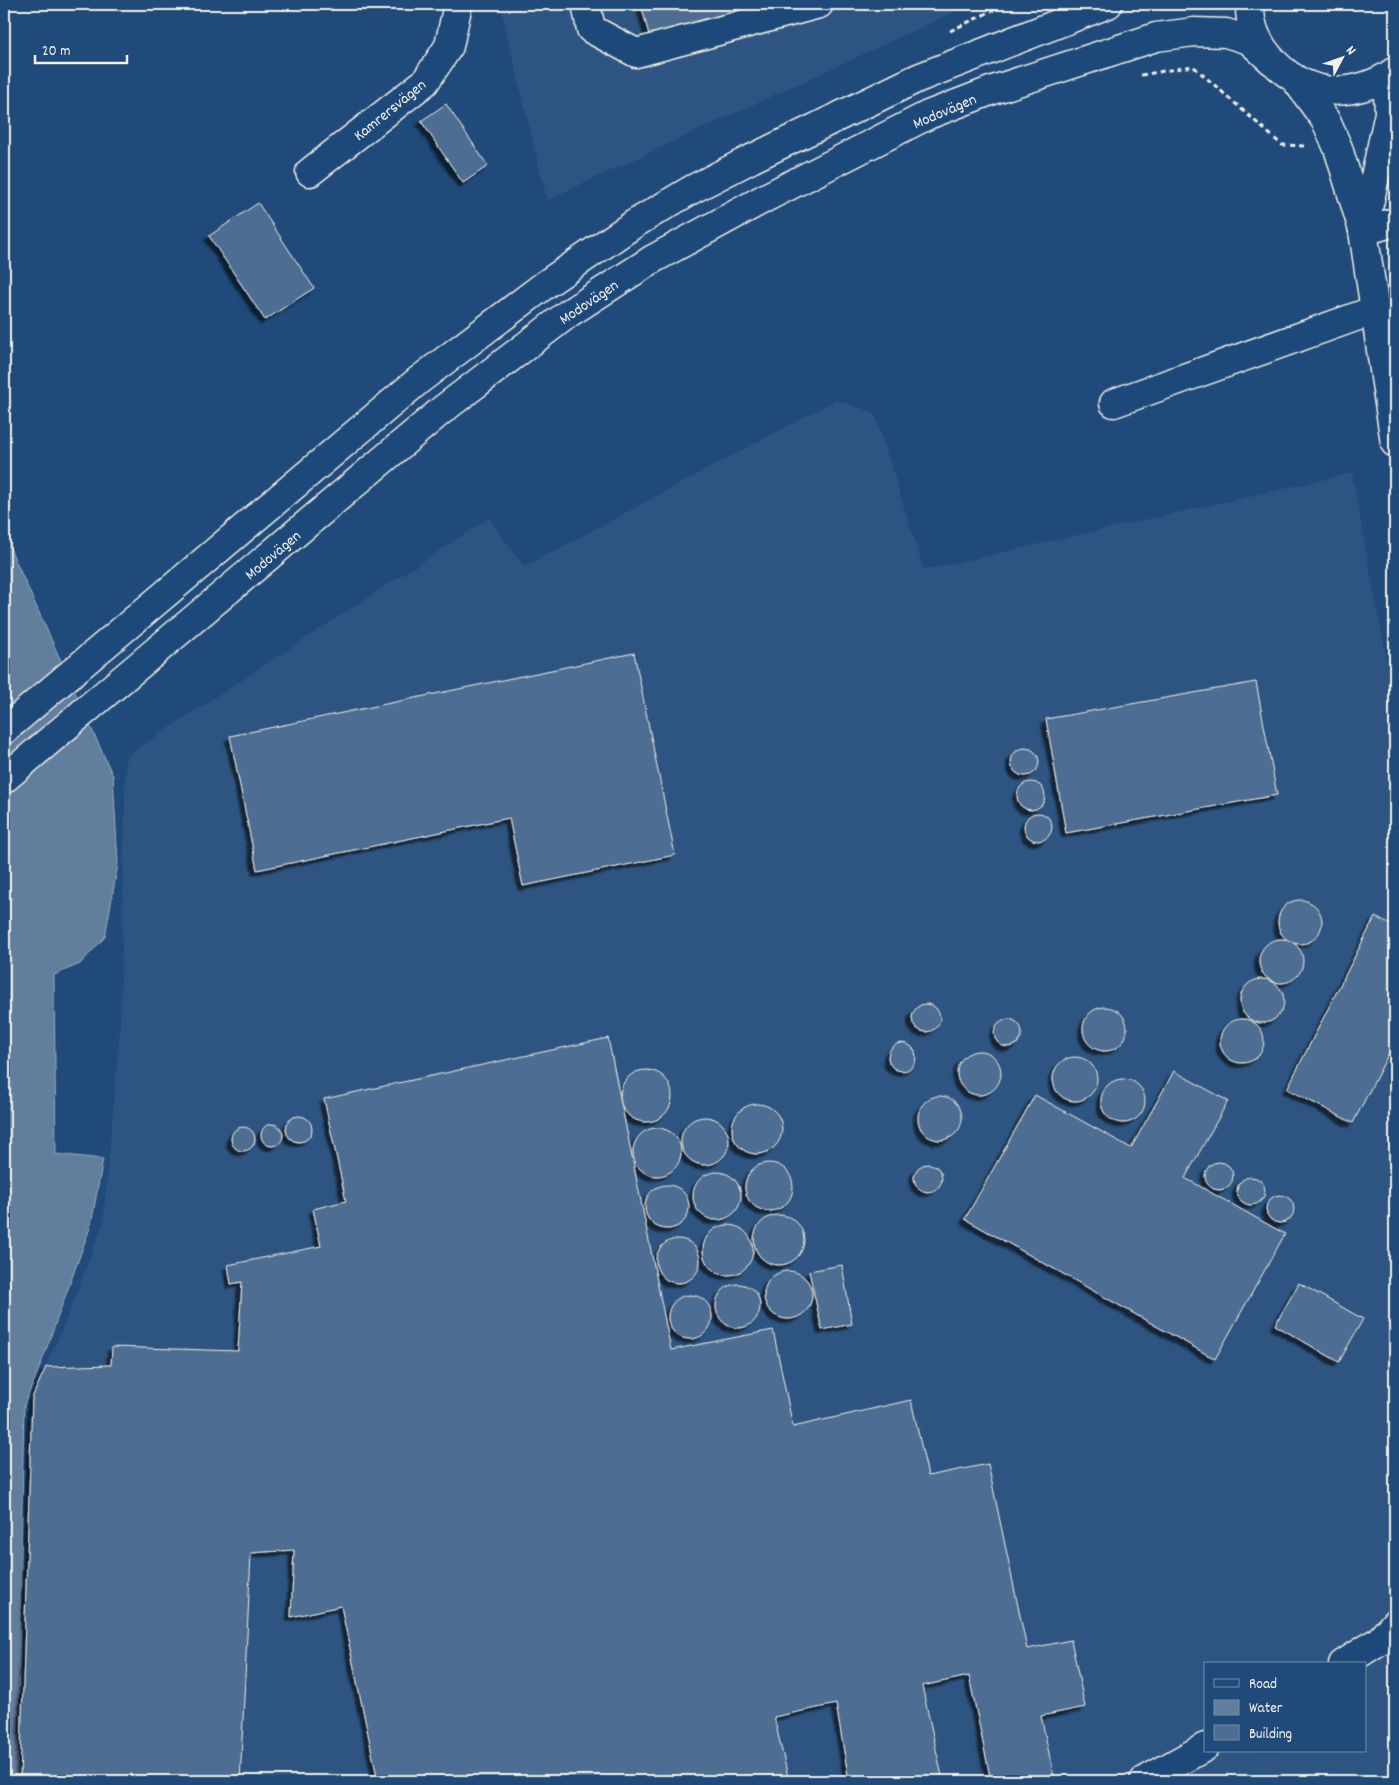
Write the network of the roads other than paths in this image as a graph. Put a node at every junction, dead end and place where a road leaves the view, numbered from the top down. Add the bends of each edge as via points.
1 (458, 4) edge
2 (586, 4) edge
3 (819, 4) edge
4 (1108, 4) edge
5 (1250, 4) edge
6 (1272, 61) junction
7 (1391, 74) edge
8 (1296, 80) junction
9 (310, 172) dead end
10 (1395, 222) edge
11 (1363, 231) junction
12 (1375, 310) junction
13 (1114, 403) dead end
14 (1395, 443) edge
15 (4, 730) edge
16 (4, 779) edge
17 (1395, 1623) edge
18 (1346, 1662) edge
19 (1204, 1749) edge
20 (1144, 1781) edge

1 - 9 main road, Kamrersvägen via 449,46 425,82
2 - 3 main road via 591,29 636,53
4 - 15 main road via 918,78 751,159 634,224 546,284 419,380
5 - 6 main road via 1257,38
6 - 8 main road
6 - 16 main road, Modovägen via 1249,40 1226,33 1156,36 928,115 653,258 569,313 442,410
7 - 8 main road via 1357,89 1326,90
7 - 11 main road via 1389,113
8 - 11 main road via 1326,121 1338,148
10 - 11 main road
11 - 12 main road
12 - 13 main road
12 - 14 main road
17 - 18 main road via 1379,1641
19 - 20 main road

